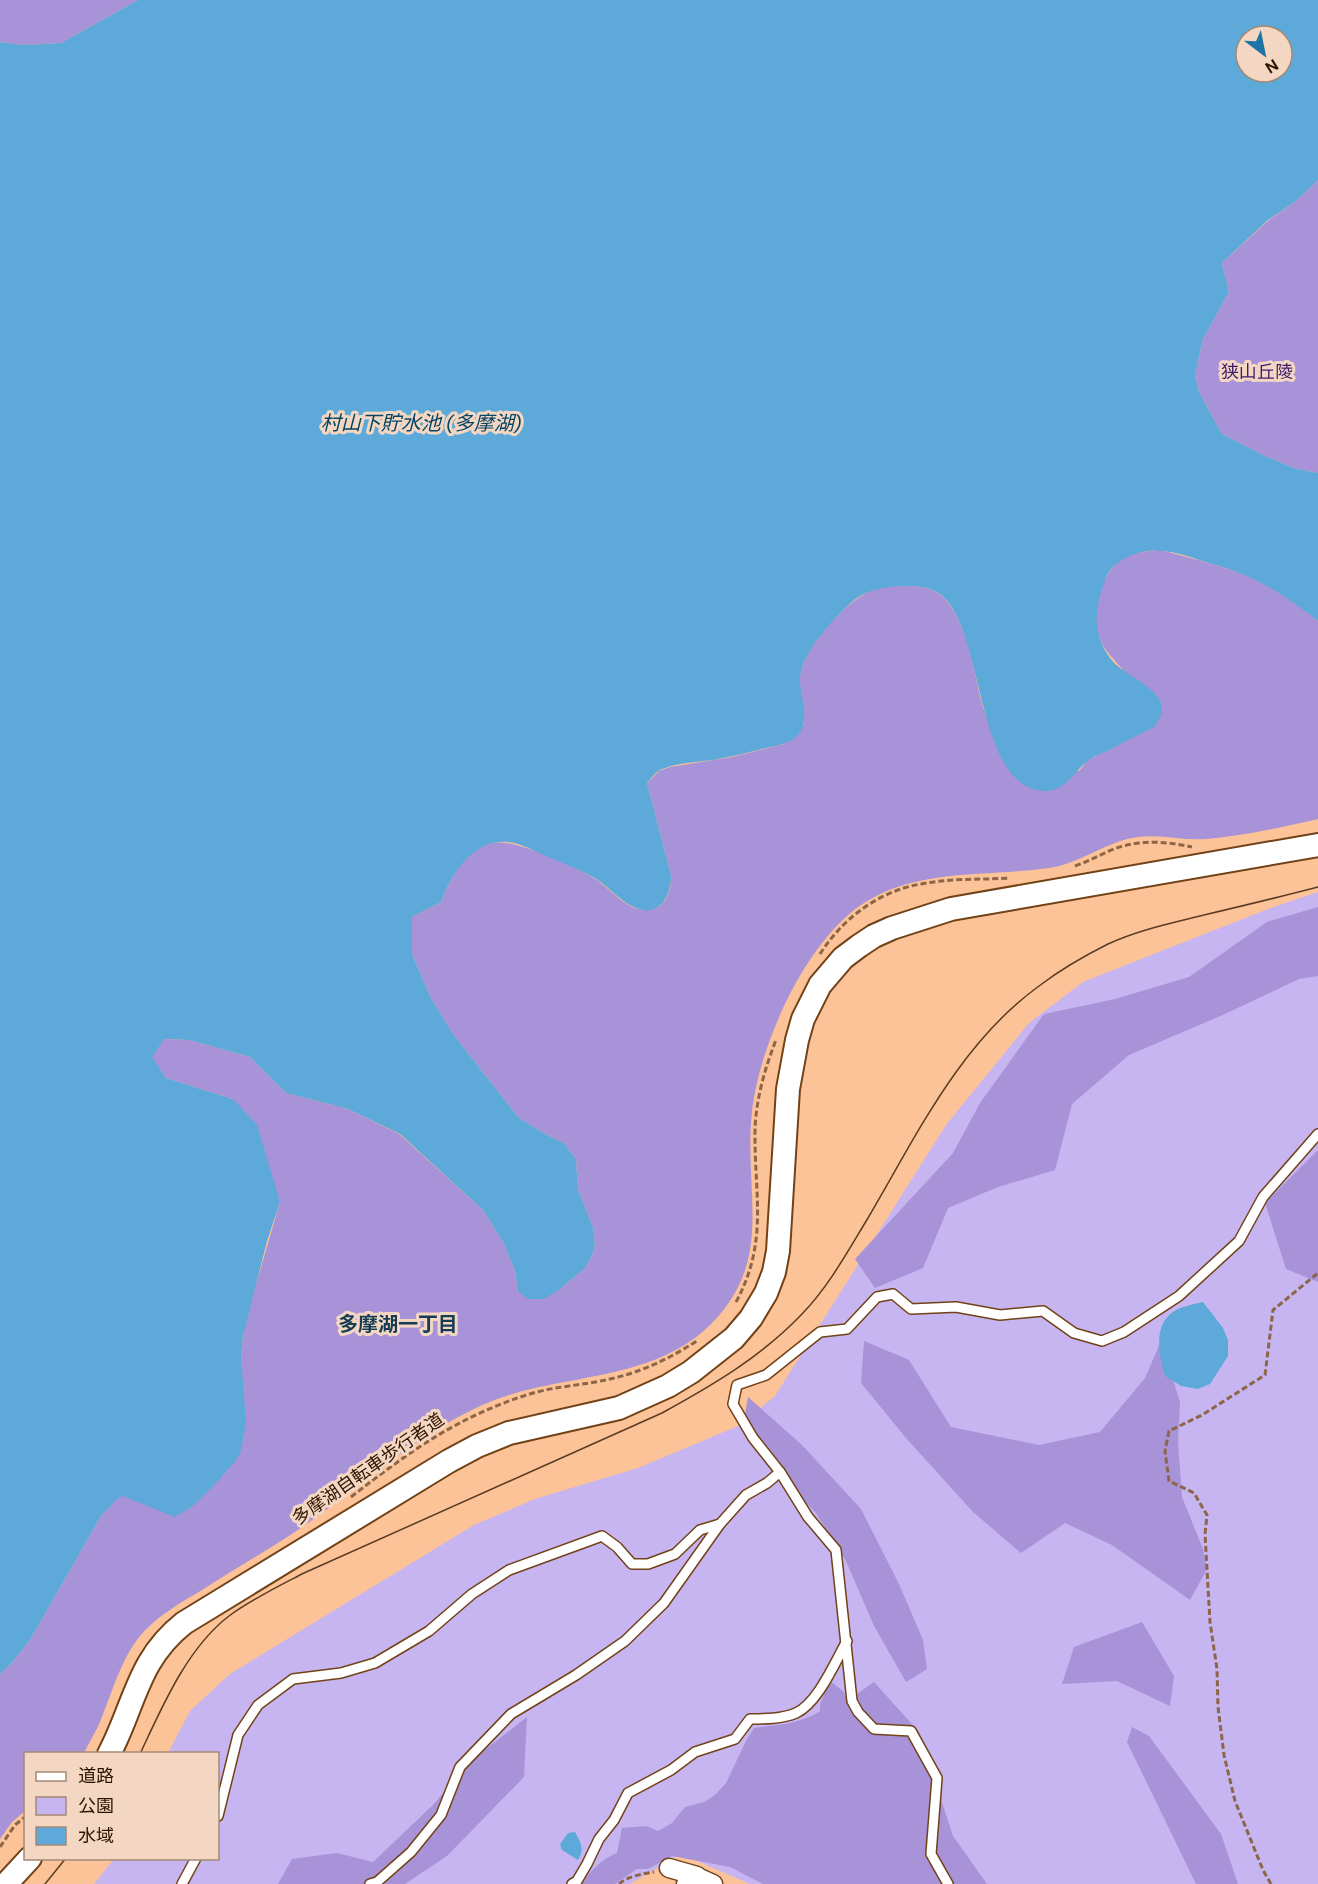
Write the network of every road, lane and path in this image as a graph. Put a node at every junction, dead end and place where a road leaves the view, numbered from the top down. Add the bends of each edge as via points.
1 (1318, 845) edge
2 (1195, 847) dead end
3 (1072, 868) dead end
4 (1013, 877) dead end
5 (814, 962) dead end
6 (779, 1032) dead end
7 (1318, 1134) edge
8 (1318, 1273) edge
9 (735, 1306) dead end
10 (705, 1336) dead end
11 (780, 1472) junction
12 (344, 1503) dead end
13 (720, 1524) junction
14 (847, 1641) junction
15 (110, 1752) edge
16 (219, 1812) edge
17 (24, 1818) edge
18 (0, 1847) edge
19 (28, 1860) edge
20 (195, 1860) edge
21 (669, 1868) joint
22 (698, 1881) edge
23 (6, 1884) edge
24 (182, 1884) edge
25 (370, 1884) edge
26 (572, 1884) edge
27 (619, 1884) edge
28 (948, 1884) edge
29 (1271, 1884) edge

1 - 15 street via 951,909 908,921 858,946 820,985 803,1019 788,1089 774,1272 766,1293 743,1328 691,1372 635,1401 510,1433 449,1461 184,1623 163,1643 144,1671
2 - 3 path via 1138,842
4 - 5 path via 922,883 897,891 876,900 846,922
6 - 9 path via 767,1064 755,1128 755,1255
7 - 11 lane via 1263,1197 1239,1241 1179,1296 1124,1332 1102,1341 1074,1333 1043,1311 1000,1315 956,1307 911,1309 893,1294 877,1297 847,1329 820,1332 766,1375 737,1385 733,1404
8 - 29 path via 1273,1310 1265,1375 1202,1415 1168,1431 1165,1451 1169,1481 1194,1493 1208,1515 1205,1534 1210,1612 1224,1755 1235,1801
10 - 12 path, 多摩湖自転車歩行者道 via 640,1370 536,1392 479,1412 445,1430
11 - 13 lane via 746,1495
11 - 14 lane via 808,1517 836,1550
13 - 16 lane via 699,1530 675,1554 648,1564 632,1564 602,1536 509,1570 472,1594 429,1631 375,1663 341,1673 293,1679 258,1705 238,1735
13 - 25 lane via 664,1603 625,1641 504,1721 460,1767 441,1815 411,1852
14 - 26 lane via 813,1699 796,1713 750,1719 735,1739 695,1752 671,1770 627,1793
14 - 28 lane via 852,1701 858,1712 874,1729 910,1731 937,1778 931,1854
17 - 18 path
19 - 23 street
20 - 24 lane
21 - 22 street
21 - 27 path

